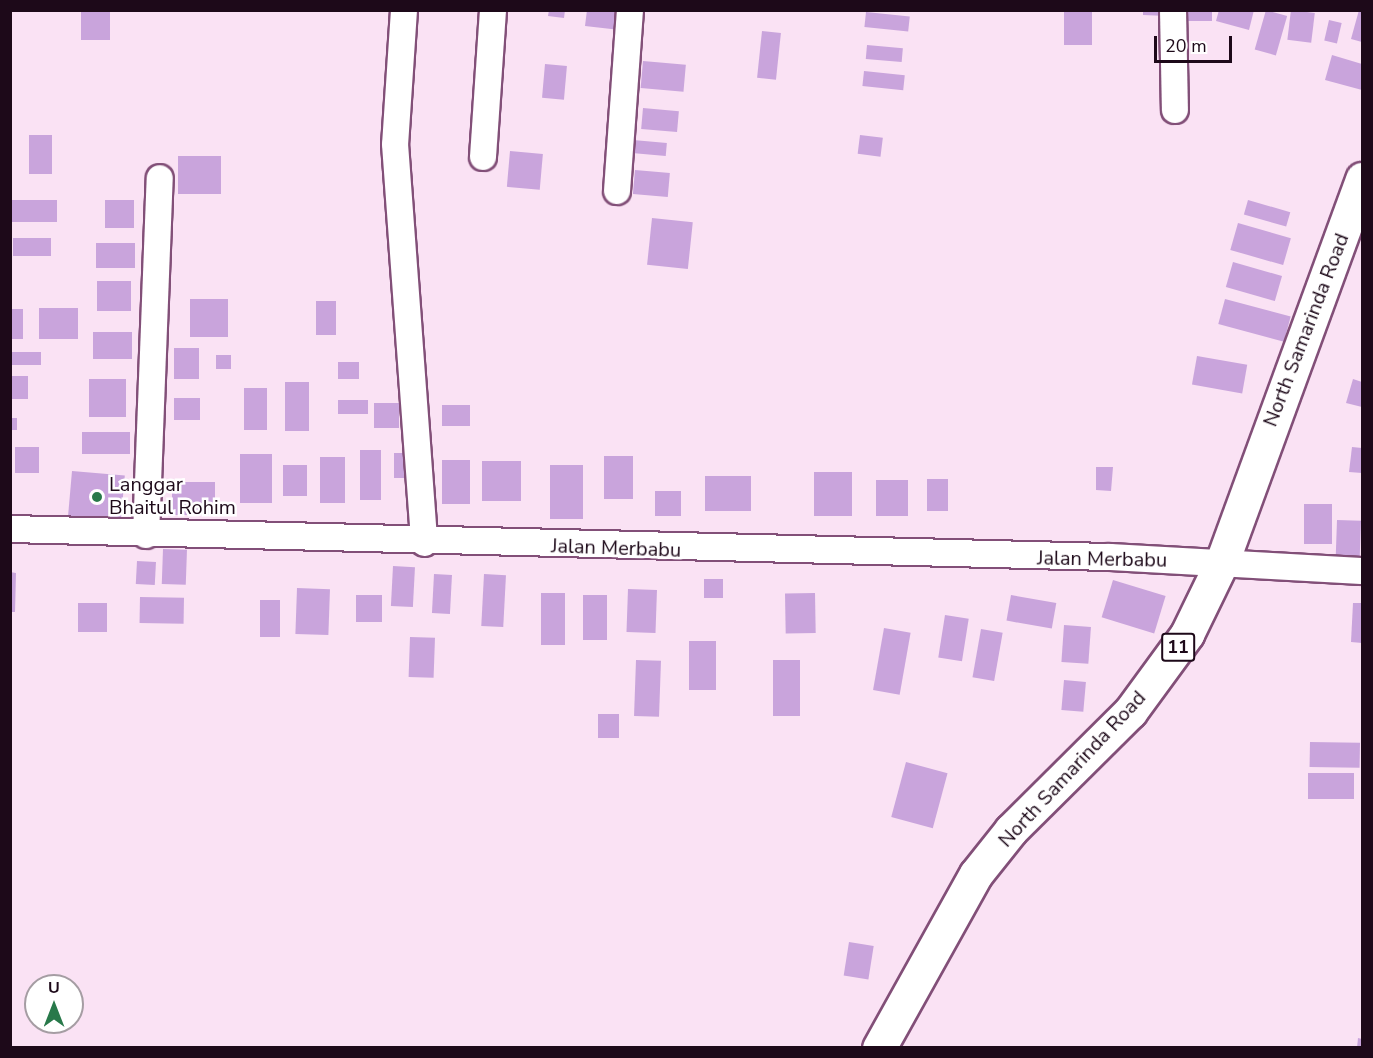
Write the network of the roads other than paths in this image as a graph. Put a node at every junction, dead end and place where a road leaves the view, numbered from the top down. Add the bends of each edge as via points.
1 (404, 10) edge
2 (493, 10) edge
3 (630, 10) edge
4 (1173, 10) edge
5 (1175, 110) dead end
6 (483, 157) dead end
7 (160, 178) dead end
8 (1362, 179) edge
9 (617, 191) dead end
10 (10, 529) edge
11 (146, 535) junction
12 (424, 543) junction
13 (1222, 562) junction
14 (1362, 571) edge
15 (879, 1047) edge

1 - 12 street via 395,144
2 - 6 street
3 - 9 street
4 - 5 street
7 - 11 street
8 - 13 highway, North Samarinda Road / 11
10 - 11 street, Jalan Merbabu
11 - 12 street, Jalan Merbabu
12 - 13 street, Jalan Merbabu
13 - 14 street, Jalan Merbabu
13 - 15 highway, North Samarinda Road / 11 via 1187,634 1130,712 1011,830 976,874

